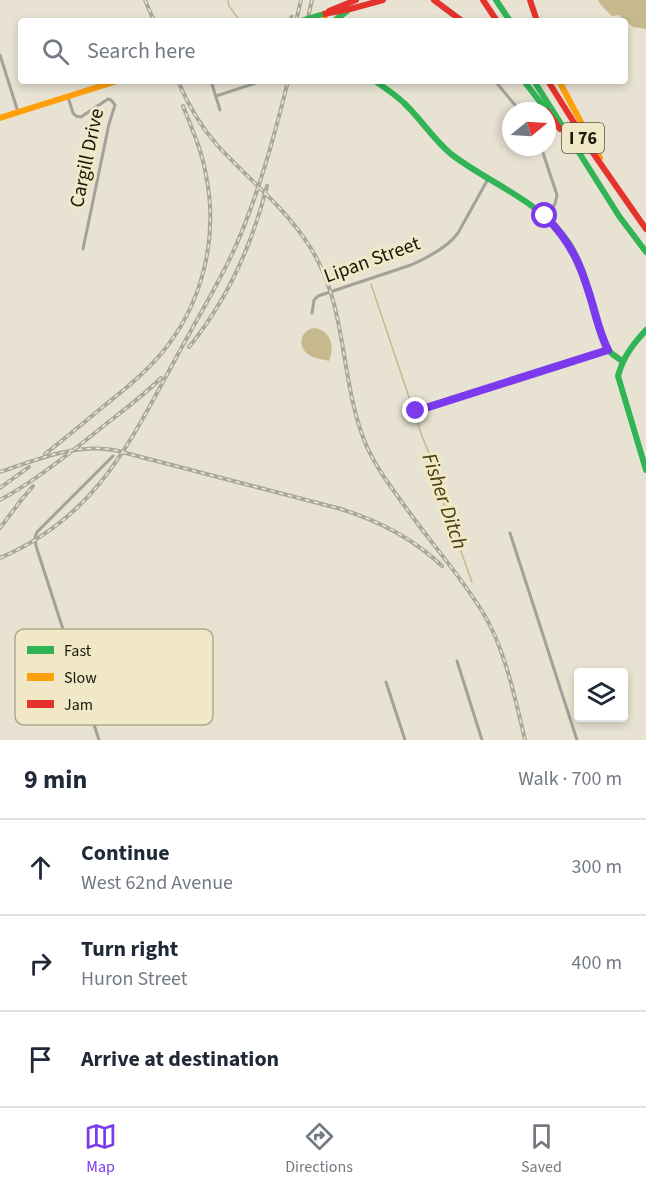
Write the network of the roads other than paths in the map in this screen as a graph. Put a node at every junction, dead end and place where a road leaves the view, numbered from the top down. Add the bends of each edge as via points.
1 (356, 0) edge
2 (383, 0) edge
3 (434, 0) edge
4 (439, 0) edge
5 (483, 0) edge
6 (496, 0) edge
7 (530, 0) edge
8 (350, 9) junction
9 (448, 9) junction
10 (323, 17) edge
11 (337, 18) edge
12 (458, 18) edge
13 (495, 18) edge
14 (508, 18) edge
15 (536, 18) edge
16 (0, 55) edge
17 (108, 84) edge
18 (212, 84) edge
19 (253, 84) edge
20 (379, 84) edge
21 (498, 84) edge
22 (526, 84) edge
23 (536, 84) edge
24 (550, 84) edge
25 (560, 84) edge
26 (216, 96) junction
27 (68, 97) junction
28 (512, 102) edge
29 (540, 102) edge
30 (220, 110) dead end
31 (18, 112) junction
32 (0, 118) edge
33 (556, 124) edge
34 (545, 156) edge
35 (488, 179) junction
36 (621, 192) junction
37 (545, 216) junction
38 (619, 216) junction
39 (646, 230) edge
40 (84, 249) dead end
41 (646, 252) edge
42 (312, 313) dead end
43 (646, 330) edge
44 (608, 350) junction
45 (622, 361) junction
46 (416, 411) dead end
47 (113, 456) dead end
48 (646, 470) edge
49 (510, 533) dead end
50 (63, 629) edge
51 (457, 662) dead end
52 (386, 682) dead end
53 (94, 725) edge
54 (99, 740) edge
55 (405, 740) edge
56 (482, 740) edge
57 (577, 740) edge

1 - 10 main road
2 - 8 main road
3 - 9 main road
4 - 9 main road
5 - 13 main road
6 - 14 main road
7 - 15 main road
8 - 10 main road
8 - 11 main road
9 - 12 main road
16 - 31 street
17 - 27 main road
18 - 26 street
19 - 26 street
20 - 35 main road via 403,102 448,152
21 - 28 street
22 - 29 main road
23 - 38 main road, I 76
24 - 36 main road, I 76
25 - 36 main road
26 - 30 street
27 - 31 main road
27 - 40 street, Cargill Drive via 73,113 81,117 108,99 115,105
31 - 32 main road
33 - 38 main road
34 - 37 street via 557,197
35 - 37 main road
35 - 42 street, Lipan Street via 452,241 411,265 318,296
36 - 39 main road, I 76
37 - 44 main road via 578,262
38 - 41 main road, I 76
43 - 45 main road
44 - 45 main road
44 - 46 street
45 - 48 main road via 619,382
47 - 50 street via 35,537
49 - 57 street
51 - 56 street
52 - 55 street
53 - 54 street

